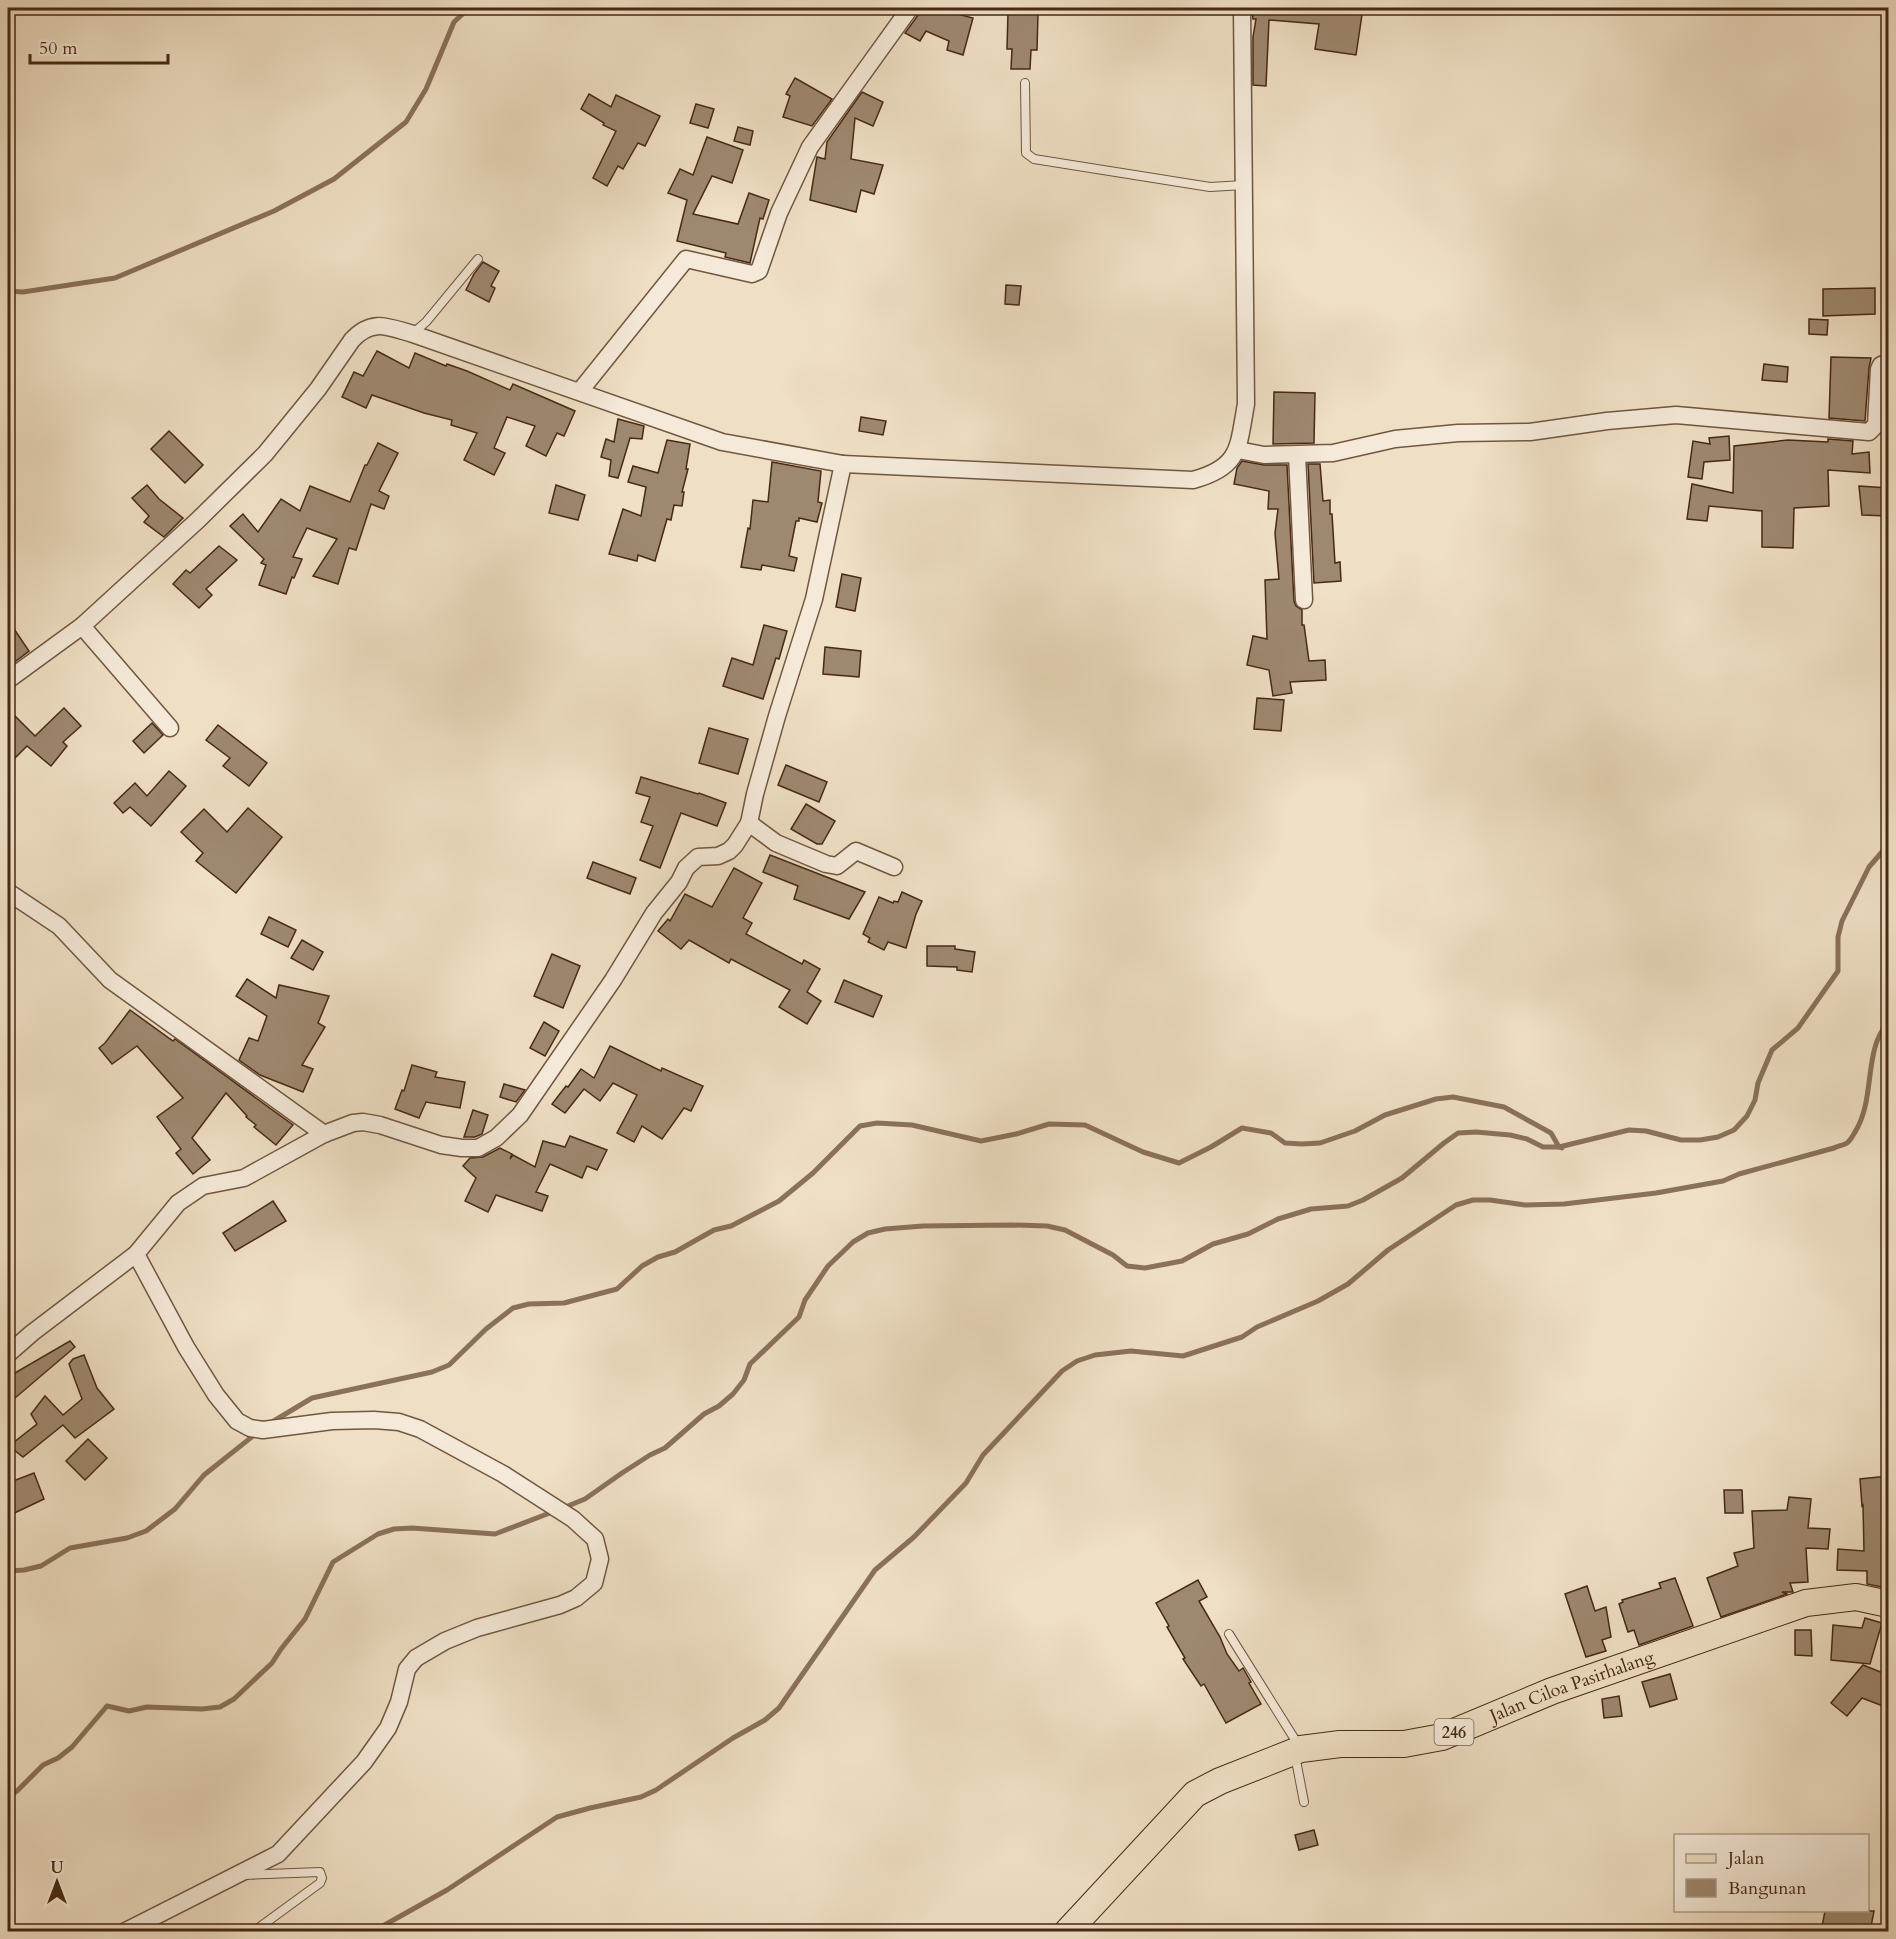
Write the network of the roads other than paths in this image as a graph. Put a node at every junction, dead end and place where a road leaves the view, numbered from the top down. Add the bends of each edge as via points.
1 (910, 8) edge
2 (1242, 8) edge
3 (1025, 82) dead end
4 (1244, 185) junction
5 (478, 259) dead end
6 (413, 334) junction
7 (1888, 362) edge
8 (580, 391) junction
9 (1238, 450) junction
10 (1297, 455) junction
11 (843, 464) junction
12 (1304, 600) dead end
13 (82, 626) junction
14 (8, 680) edge
15 (170, 728) dead end
16 (749, 822) junction
17 (894, 867) dead end
18 (8, 892) edge
19 (324, 1134) junction
20 (136, 1254) junction
21 (8, 1354) edge
22 (1888, 1604) edge
23 (1229, 1634) dead end
24 (1298, 1750) junction
25 (1304, 1802) dead end
26 (234, 1876) junction
27 (124, 1932) edge
28 (253, 1932) edge
29 (1067, 1932) edge

1 - 8 street via 810,147 779,213 759,271 752,274 686,260
2 - 4 street
3 - 4 lane via 1029,157 1210,187
4 - 9 street via 1246,404
5 - 6 lane
6 - 8 street
6 - 13 street via 382,326 358,333 318,390 265,454
7 - 10 street via 1879,369 1876,425 1869,432 1676,415 1530,432 1395,439 1333,453
8 - 11 street via 722,442
9 - 10 street
9 - 11 street via 1214,475 1193,480
10 - 12 street
11 - 16 street via 814,599
13 - 14 street
13 - 15 street
16 - 17 street via 776,843 826,864 837,866 856,851
16 - 19 street via 729,851 698,857 686,867 533,1098 496,1138 478,1148 462,1148 363,1122
18 - 19 street via 59,926 110,980
19 - 20 street via 244,1178 212,1183 192,1192 178,1203
20 - 21 street
20 - 26 street via 186,1347 237,1421 263,1430 374,1420 420,1429 503,1474 573,1519 595,1539 600,1559 594,1583 576,1598 477,1628 416,1658 408,1669 388,1728 364,1762 278,1854
22 - 24 main road, Jalan Ciloa Pasirhalang / 246 via 1857,1597 1806,1603 1551,1691 1442,1737 1404,1744 1340,1744
23 - 24 lane
24 - 25 lane
24 - 29 main road, Jalan Ciloa Pasirhalang / 246 via 1195,1794
26 - 27 street
26 - 28 lane via 320,1872 320,1883

